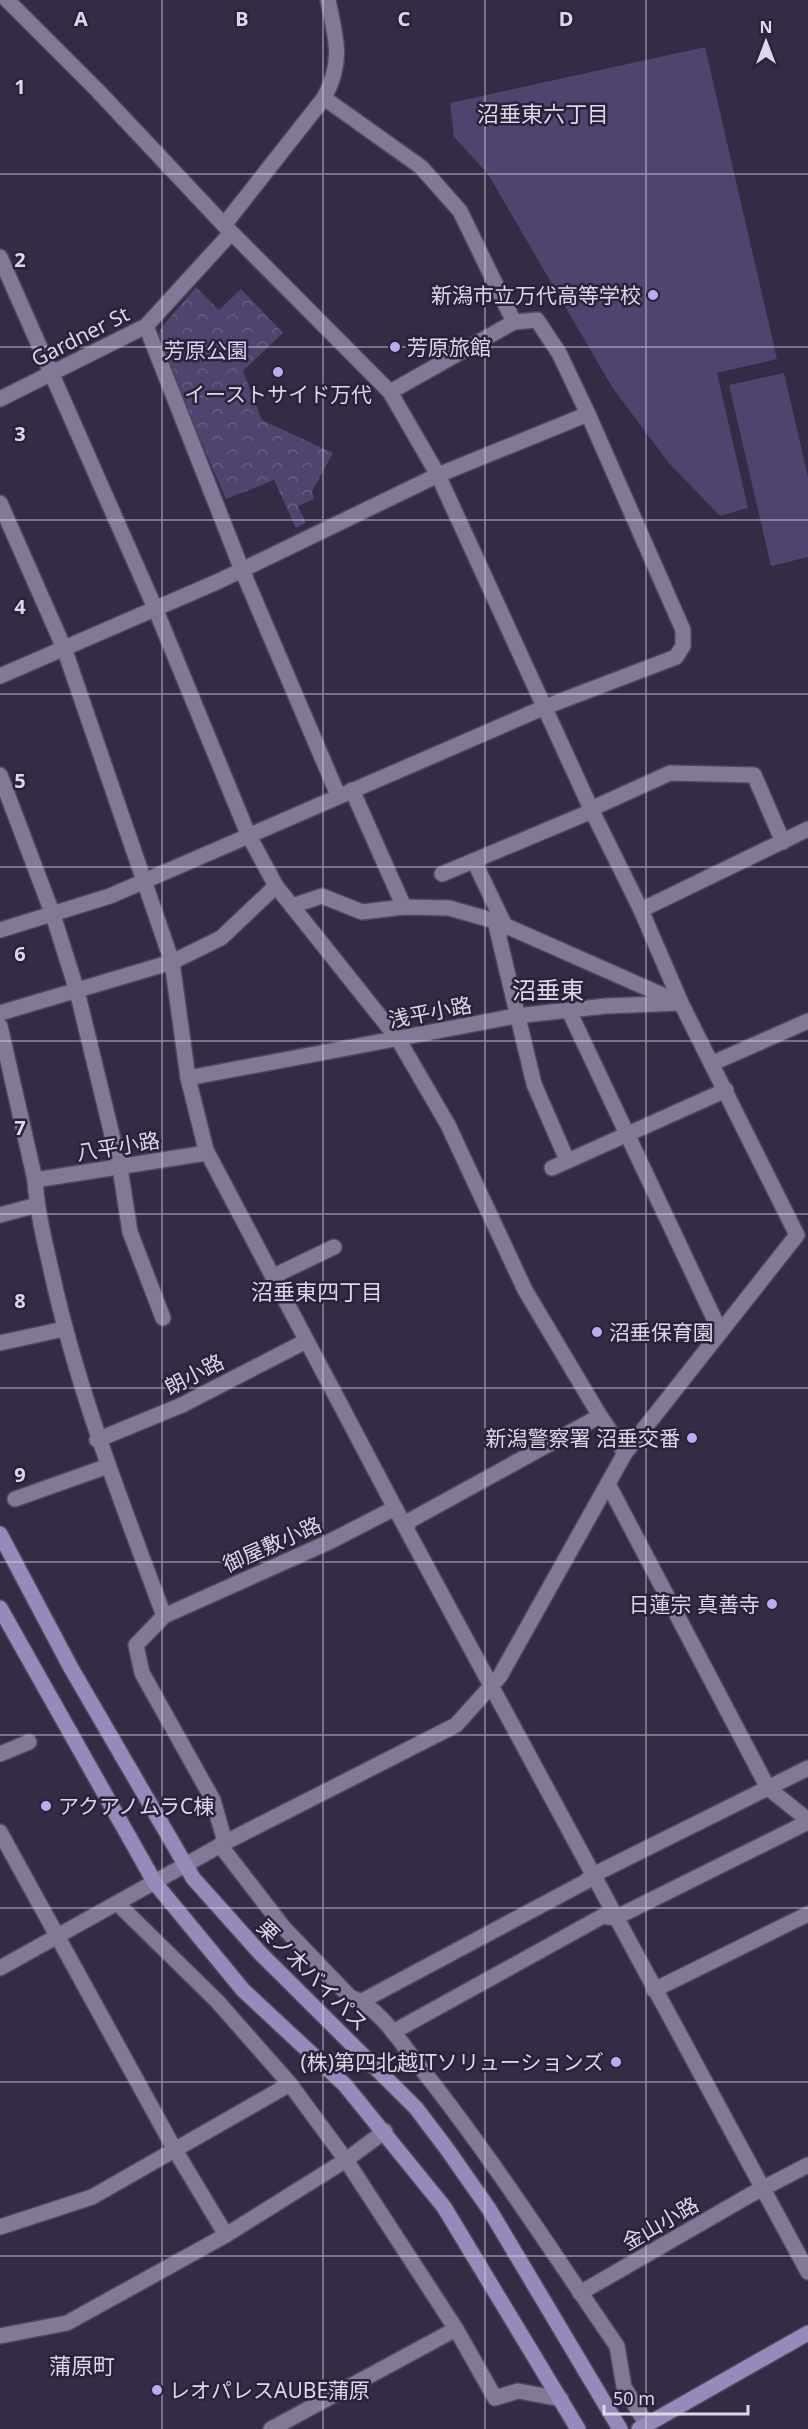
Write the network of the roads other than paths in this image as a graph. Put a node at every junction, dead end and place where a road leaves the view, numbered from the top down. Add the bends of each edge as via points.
1 (7, 0) edge
2 (328, 0) edge
3 (324, 98) junction
4 (227, 229) junction
5 (0, 257) edge
6 (514, 322) junction
7 (146, 326) junction
8 (50, 375) junction
9 (390, 392) junction
10 (0, 399) edge
11 (588, 414) junction
12 (438, 475) junction
13 (0, 503) edge
14 (242, 570) junction
15 (155, 608) junction
16 (64, 648) junction
17 (0, 676) edge
18 (545, 707) junction
19 (0, 775) edge
20 (345, 793) junction
21 (592, 810) junction
22 (808, 829) edge
23 (248, 834) junction
24 (783, 842) junction
25 (474, 861) junction
26 (442, 874) dead end
27 (144, 881) junction
28 (276, 886) junction
29 (292, 906) junction
30 (404, 907) junction
31 (641, 910) junction
32 (53, 915) junction
33 (501, 925) junction
34 (0, 930) edge
35 (172, 962) junction
36 (77, 991) junction
37 (681, 1003) junction
38 (568, 1011) junction
39 (0, 1013) edge
40 (516, 1016) junction
41 (808, 1021) edge
42 (0, 1026) edge
43 (398, 1039) junction
44 (713, 1063) junction
45 (188, 1078) junction
46 (726, 1090) junction
47 (627, 1134) junction
48 (206, 1150) junction
49 (567, 1160) junction
50 (120, 1168) junction
51 (552, 1168) dead end
52 (35, 1180) junction
53 (37, 1206) junction
54 (0, 1215) edge
55 (802, 1235) edge
56 (334, 1247) dead end
57 (275, 1279) junction
58 (163, 1318) dead end
59 (64, 1329) junction
60 (720, 1331) junction
61 (306, 1341) junction
62 (0, 1343) edge
63 (600, 1416) junction
64 (98, 1440) junction
65 (625, 1453) junction
66 (108, 1466) junction
67 (608, 1484) junction
68 (15, 1499) dead end
69 (395, 1508) junction
70 (407, 1529) junction
71 (0, 1534) edge
72 (0, 1608) edge
73 (164, 1616) junction
74 (490, 1684) junction
75 (29, 1742) dead end
76 (0, 1755) edge
77 (808, 1768) edge
78 (768, 1788) junction
79 (808, 1821) edge
80 (0, 1832) edge
81 (223, 1844) junction
82 (184, 1866) junction
83 (593, 1875) junction
84 (155, 1883) junction
85 (117, 1903) junction
86 (808, 1914) edge
87 (615, 1918) junction
88 (58, 1936) junction
89 (0, 1968) edge
90 (654, 1990) junction
91 (362, 2001) junction
92 (393, 2032) junction
93 (290, 2084) junction
94 (385, 2131) junction
95 (175, 2150) junction
96 (346, 2160) junction
97 (808, 2165) edge
98 (762, 2190) junction
99 (0, 2227) edge
100 (226, 2235) junction
101 (808, 2272) edge
102 (580, 2293) junction
103 (456, 2329) junction
104 (808, 2333) edge
105 (0, 2336) edge
106 (561, 2399) junction
107 (643, 2427) edge
108 (271, 2429) edge
109 (578, 2429) edge
110 (620, 2429) edge

1 - 4 street
2 - 3 street via 338,63
3 - 4 street
3 - 6 street via 422,167 460,211
4 - 7 street
4 - 9 street
5 - 8 street
6 - 9 street
6 - 11 street via 537,320 559,353
7 - 8 street, Gardner St
7 - 14 street
8 - 10 street, Gardner St
8 - 15 street
9 - 12 street
11 - 12 street
11 - 18 street via 683,630 683,646 676,657
12 - 14 street
12 - 18 street
13 - 16 street
14 - 15 street
14 - 20 street
15 - 16 street
15 - 23 street
16 - 17 street
16 - 27 street
18 - 20 street
18 - 21 street
19 - 32 street
20 - 23 street
20 - 30 street
21 - 24 street via 670,773 753,775
21 - 25 street
21 - 31 street
22 - 24 street
23 - 27 street
23 - 28 street
24 - 31 street
25 - 26 street
25 - 33 street
27 - 32 street
27 - 35 street
28 - 29 street
28 - 35 street via 221,938
29 - 30 street via 322,896 362,912
29 - 43 street
30 - 33 street via 449,908
31 - 37 street
32 - 34 street
32 - 36 street
33 - 37 street
33 - 40 street
35 - 36 street
35 - 45 street
36 - 39 street
36 - 50 street
37 - 38 street, 浅平小路
37 - 44 street
38 - 40 street, 浅平小路
38 - 47 street
40 - 43 street, 浅平小路
40 - 49 street via 534,1084
41 - 44 street
42 - 52 street
43 - 45 street, 浅平小路
43 - 63 street via 448,1125 525,1290
44 - 46 street
45 - 48 street
46 - 47 street
46 - 55 street
47 - 49 street
47 - 60 street
48 - 50 street, 八平小路
48 - 57 street
49 - 51 street
50 - 52 street, 八平小路
50 - 58 street via 130,1232
52 - 53 street
53 - 54 street
53 - 59 street
55 - 60 street
56 - 57 street
57 - 61 street
59 - 62 street
59 - 64 street
60 - 65 street
61 - 64 street, 朗小路 via 182,1405
61 - 69 street
63 - 65 street
63 - 70 street via 409,1521
64 - 66 street
65 - 67 street
66 - 68 street
66 - 73 street
67 - 74 street via 500,1676
67 - 78 street
69 - 70 street
69 - 73 street, 御屋敷小路
70 - 74 street
71 - 82 main road, 栗ノ木バイパス
72 - 84 main road
73 - 81 street via 136,1645 142,1672 213,1800
74 - 81 street via 456,1725
74 - 83 street
75 - 76 street
77 - 78 street
78 - 79 street
78 - 83 street
79 - 87 street
80 - 88 street
81 - 82 street
81 - 91 street via 284,1928 350,1997
82 - 84 street
82 - 110 main road, 栗ノ木バイパス via 260,1953 416,2109 447,2149 489,2209
83 - 87 street
83 - 91 street
84 - 85 street
84 - 94 main road via 243,1990 345,2085
85 - 88 street
85 - 93 street via 217,2001
86 - 90 street
87 - 90 street
87 - 92 street via 603,1916
88 - 89 street
88 - 95 street
90 - 98 street
91 - 92 street
92 - 102 street via 468,2126
93 - 95 street
93 - 96 street
94 - 96 street
94 - 106 main road via 444,2207
95 - 99 street via 92,2196
95 - 100 street
96 - 100 street
96 - 103 street
97 - 98 street, 金山小路
98 - 101 street
98 - 102 street, 金山小路
100 - 105 street via 67,2323
102 - 107 street via 617,2346 624,2387
103 - 106 street via 495,2398 518,2391
103 - 108 street
104 - 107 main road
106 - 109 main road

